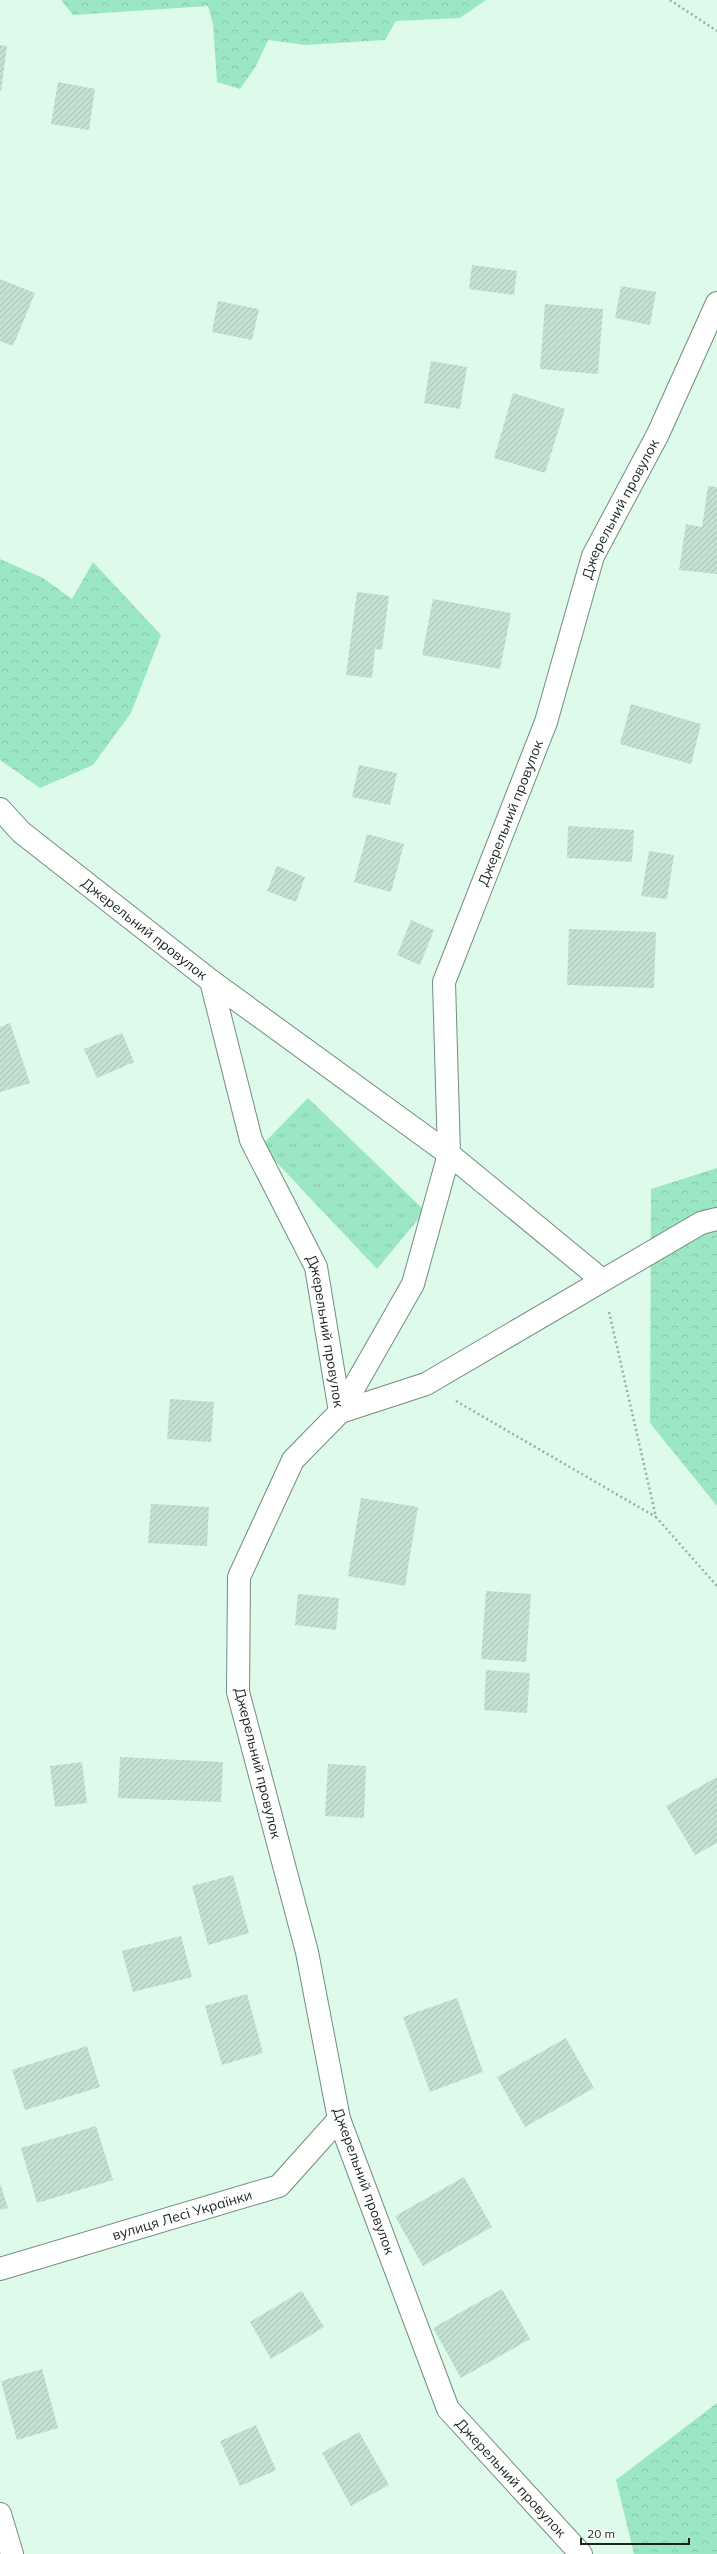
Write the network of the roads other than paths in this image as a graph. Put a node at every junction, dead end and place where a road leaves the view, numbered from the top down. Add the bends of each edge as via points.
1 (717, 303) edge
2 (0, 809) edge
3 (211, 981) junction
4 (449, 1154) junction
5 (717, 1218) edge
6 (602, 1280) junction
7 (340, 1412) junction
8 (339, 2119) junction
9 (0, 2269) edge
10 (0, 2514) edge
11 (12, 2554) edge
12 (581, 2554) edge

1 - 4 street, Джерельний провулок via 658,434 594,556 546,722 444,982
2 - 3 street, Джерельний провулок via 21,832
3 - 4 street
3 - 7 street, Джерельний провулок via 251,1140 316,1266
4 - 6 street
4 - 7 street, Джерельний провулок via 413,1284
5 - 6 street via 701,1223
6 - 7 street via 426,1384
7 - 8 street, Джерельний провулок via 293,1460 239,1577 238,1692 307,1952
8 - 9 street, вулиця Лесі Українки via 279,2186
8 - 12 street, Джерельний провулок via 448,2409
10 - 11 street

